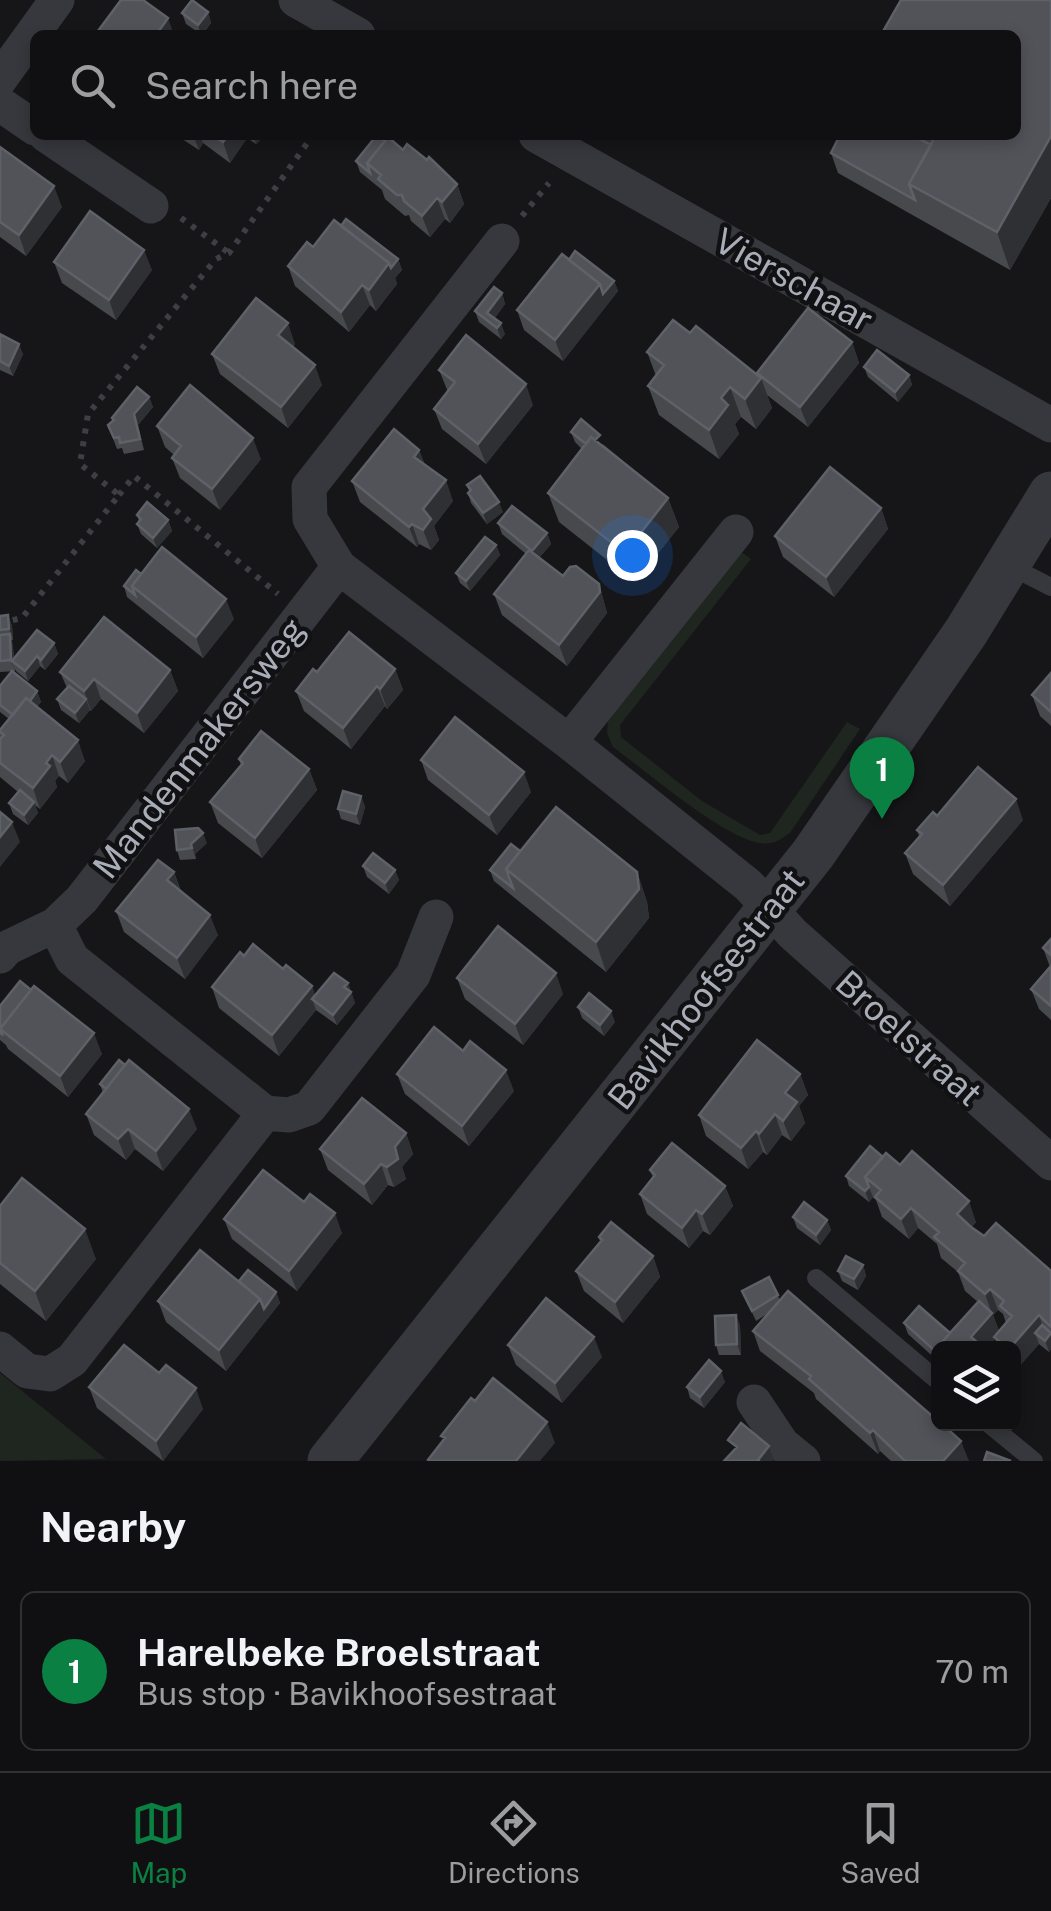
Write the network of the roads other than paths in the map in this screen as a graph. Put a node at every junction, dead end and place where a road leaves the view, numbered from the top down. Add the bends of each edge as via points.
1 (57, 0) edge
2 (296, 0) edge
3 (35, 30) edge
4 (349, 30) edge
5 (30, 37) edge
6 (0, 79) edge
7 (0, 104) edge
8 (30, 125) edge
9 (53, 140) edge
10 (545, 140) edge
11 (151, 206) road end
12 (502, 241) road end
13 (1051, 425) edge
14 (1048, 508) edge
15 (736, 532) dead end
16 (1008, 564) junction
17 (340, 567) junction
18 (1051, 587) edge
19 (569, 742) junction
20 (770, 910) junction
21 (436, 917) dead end
22 (55, 925) junction
23 (0, 956) edge
24 (265, 1113) junction
25 (1051, 1163) edge
26 (816, 1278) dead end
27 (0, 1349) edge
28 (931, 1375) edge
29 (754, 1402) dead end
30 (998, 1431) edge
31 (330, 1461) edge
32 (803, 1461) edge
33 (1034, 1461) edge

1 - 3 street
2 - 4 street
5 - 6 street
7 - 8 street
9 - 11 street
10 - 13 street, Vierschaar
12 - 17 street via 309,487 310,519
14 - 16 street, Bavikhoofsestraat
15 - 19 street
16 - 18 lane
16 - 20 street, Bavikhoofsestraat
17 - 19 street
17 - 22 street, Mandenmakersweg
19 - 20 street via 748,885
20 - 25 street, Broelstraat
20 - 31 street, Bavikhoofsestraat
21 - 24 street via 413,974 309,1108
22 - 23 street, Mandenmakersweg
22 - 24 street via 72,959
24 - 27 street via 72,1360 50,1374 27,1371
26 - 28 lane
29 - 32 street via 782,1444
30 - 33 lane

